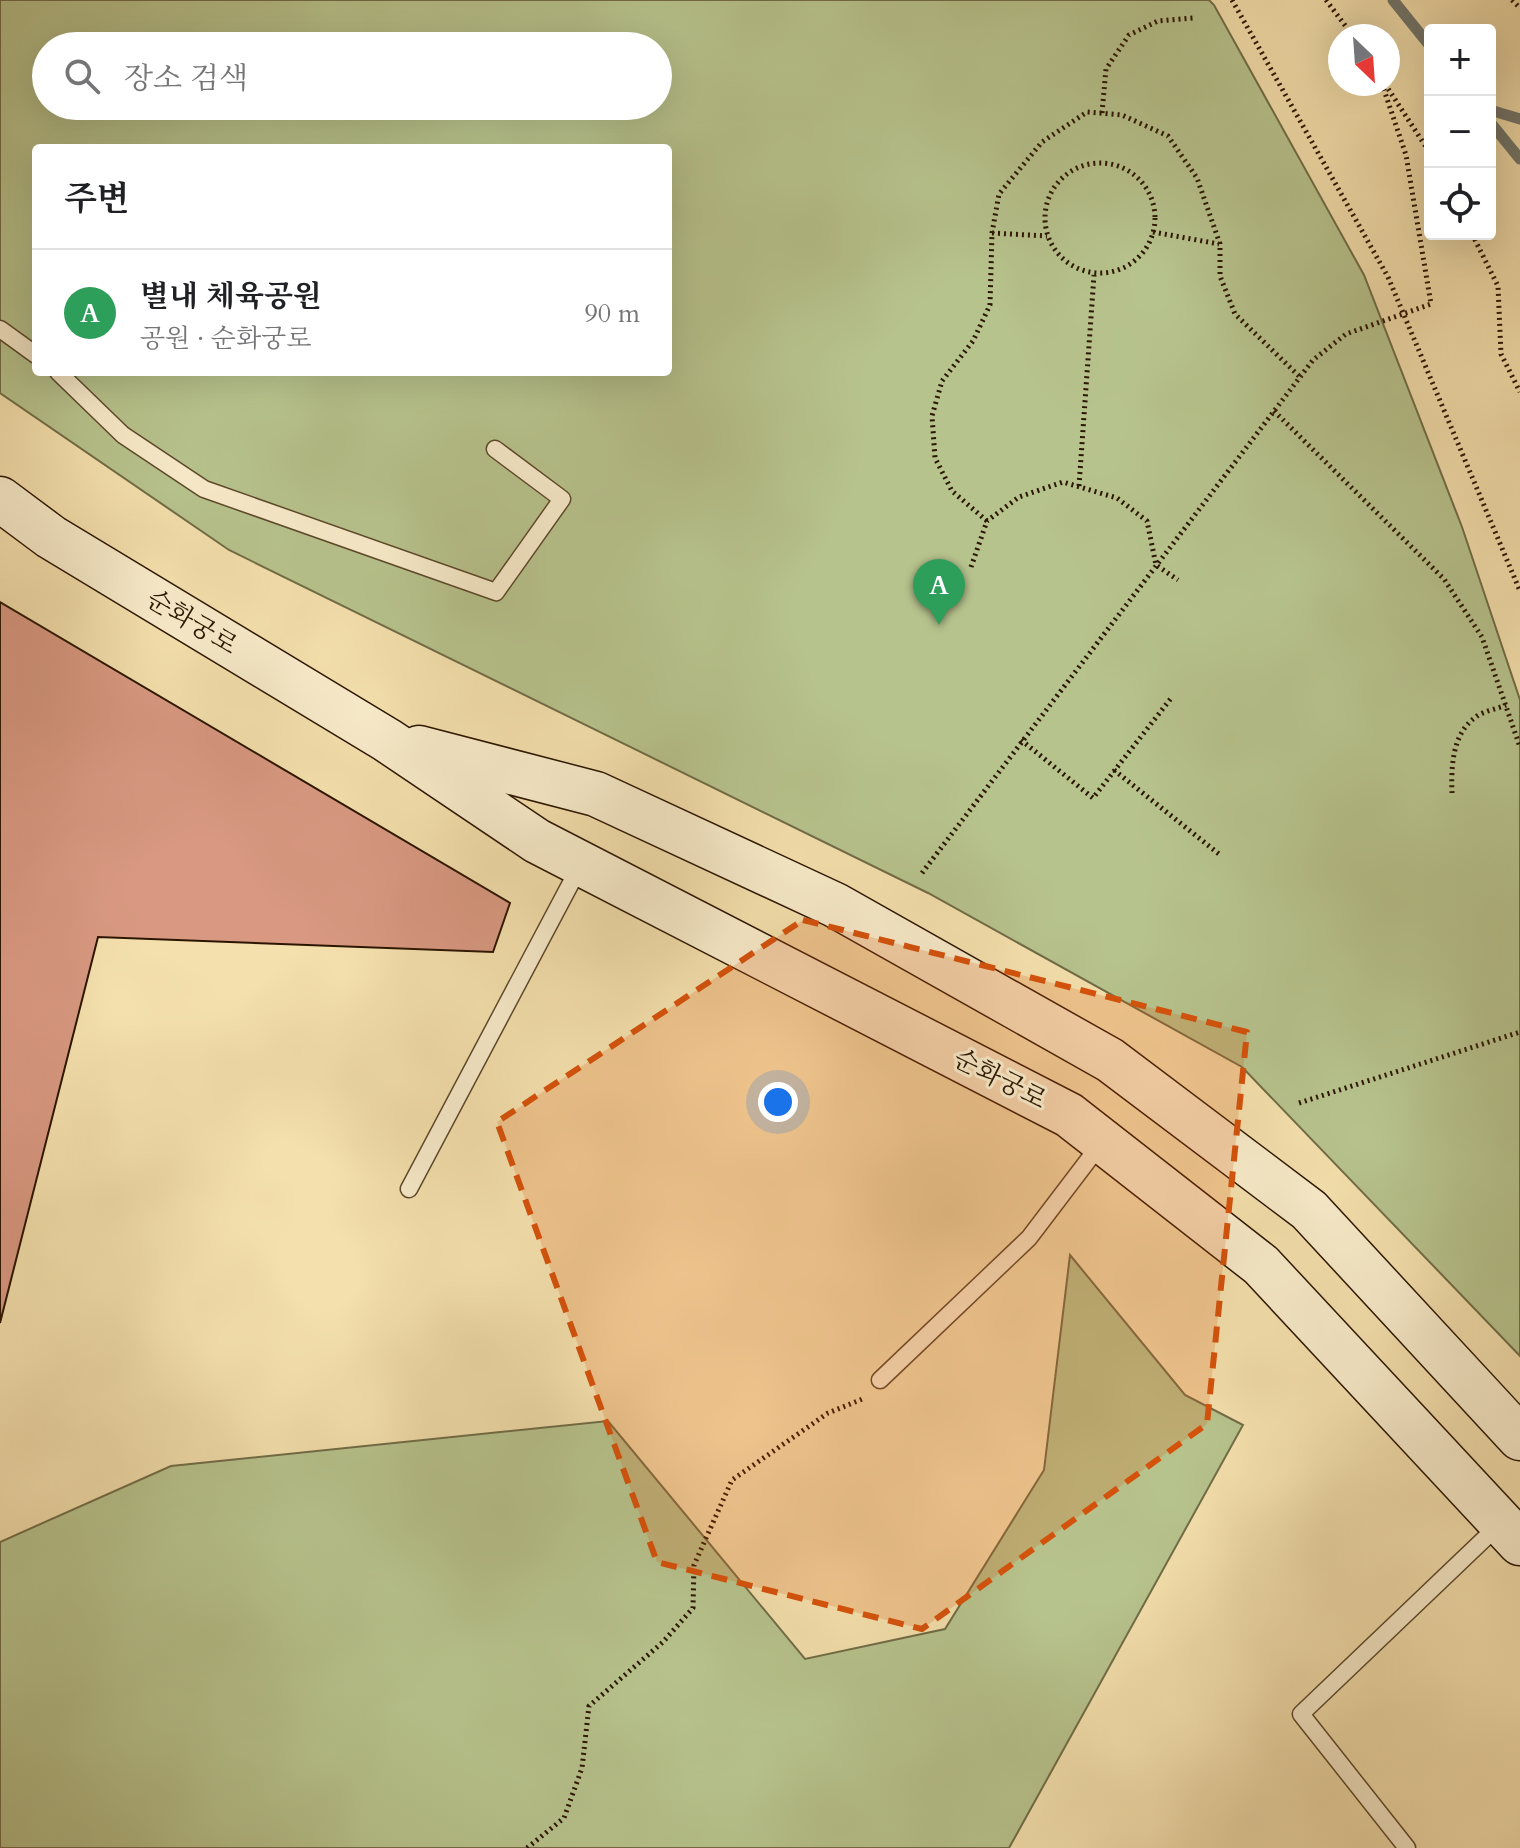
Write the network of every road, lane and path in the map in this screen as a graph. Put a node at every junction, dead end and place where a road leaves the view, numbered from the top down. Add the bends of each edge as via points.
1 (1232, 0) edge
2 (1326, 0) edge
3 (1512, 0) edge
4 (1520, 8) edge
5 (1193, 18) dead end
6 (1344, 24) edge
7 (1387, 96) edge
8 (1391, 96) edge
9 (1102, 113) junction
10 (1424, 144) edge
11 (1153, 232) junction
12 (992, 233) junction
13 (1047, 236) junction
14 (1475, 240) edge
15 (1220, 244) junction
16 (1094, 275) junction
17 (1404, 313) junction
18 (0, 329) edge
19 (32, 352) edge
20 (62, 376) edge
21 (1300, 377) junction
22 (1520, 392) edge
23 (1274, 411) junction
24 (495, 449) dead end
25 (1079, 486) junction
26 (0, 499) edge
27 (987, 521) junction
28 (1156, 565) junction
29 (971, 567) dead end
30 (1178, 580) dead end
31 (1520, 591) edge
32 (1172, 697) dead end
33 (1506, 705) junction
34 (387, 740) junction
35 (1021, 740) junction
36 (1520, 747) edge
37 (1114, 770) junction
38 (1452, 793) dead end
39 (1219, 854) dead end
40 (582, 863) junction
41 (922, 873) dead end
42 (1520, 1032) edge
43 (1299, 1103) dead end
44 (1103, 1141) junction
45 (409, 1189) dead end
46 (876, 1388) joint
47 (1520, 1438) edge
48 (1510, 1533) edge
49 (527, 1848) edge
50 (1407, 1848) edge

1 - 17 path
2 - 6 path
3 - 4 path
5 - 9 path via 1158,21 1129,35 1106,69
7 - 17 path via 1406,155 1431,304
8 - 10 path
9 - 12 path via 1087,112 1042,142 999,194
9 - 15 path via 1122,115 1168,136 1197,178
11 - 13 path via 1157,216 1147,185 1122,165 1090,162 1062,177 1045,204
11 - 15 path
11 - 16 path via 1149,247 1126,268
12 - 13 path
12 - 27 path via 990,305 973,341 942,381 932,416 935,458 952,491
13 - 16 path via 1065,262
14 - 22 path via 1498,286 1501,354
15 - 21 path via 1220,276 1235,314
16 - 25 path
17 - 21 path via 1346,334
17 - 31 path
18 - 19 lane
20 - 24 lane via 123,435 204,489 496,592 562,499
21 - 23 path
23 - 28 path
23 - 33 path via 1444,579 1482,637
25 - 27 path via 1063,482 1019,497
25 - 28 path via 1117,498 1147,521
26 - 34 street, 순화궁로 via 51,537
27 - 29 path
28 - 30 path
28 - 35 path
32 - 37 path
33 - 36 path
33 - 38 path via 1475,717 1459,738 1451,765
34 - 40 street, 순화궁로 via 537,841
34 - 47 street, 순화궁로 via 596,794 835,905 1110,1060 1309,1210
35 - 37 path via 1093,798
35 - 41 path
37 - 39 path
40 - 44 street, 순화궁로 via 1069,1115
40 - 45 lane
42 - 43 path
44 - 46 lane via 1029,1238
44 - 48 street, 순화궁로 via 1261,1265
46 - 49 path via 828,1413 732,1480 694,1565 693,1608 663,1642 589,1706 582,1768 564,1818
48 - 50 lane via 1301,1714

